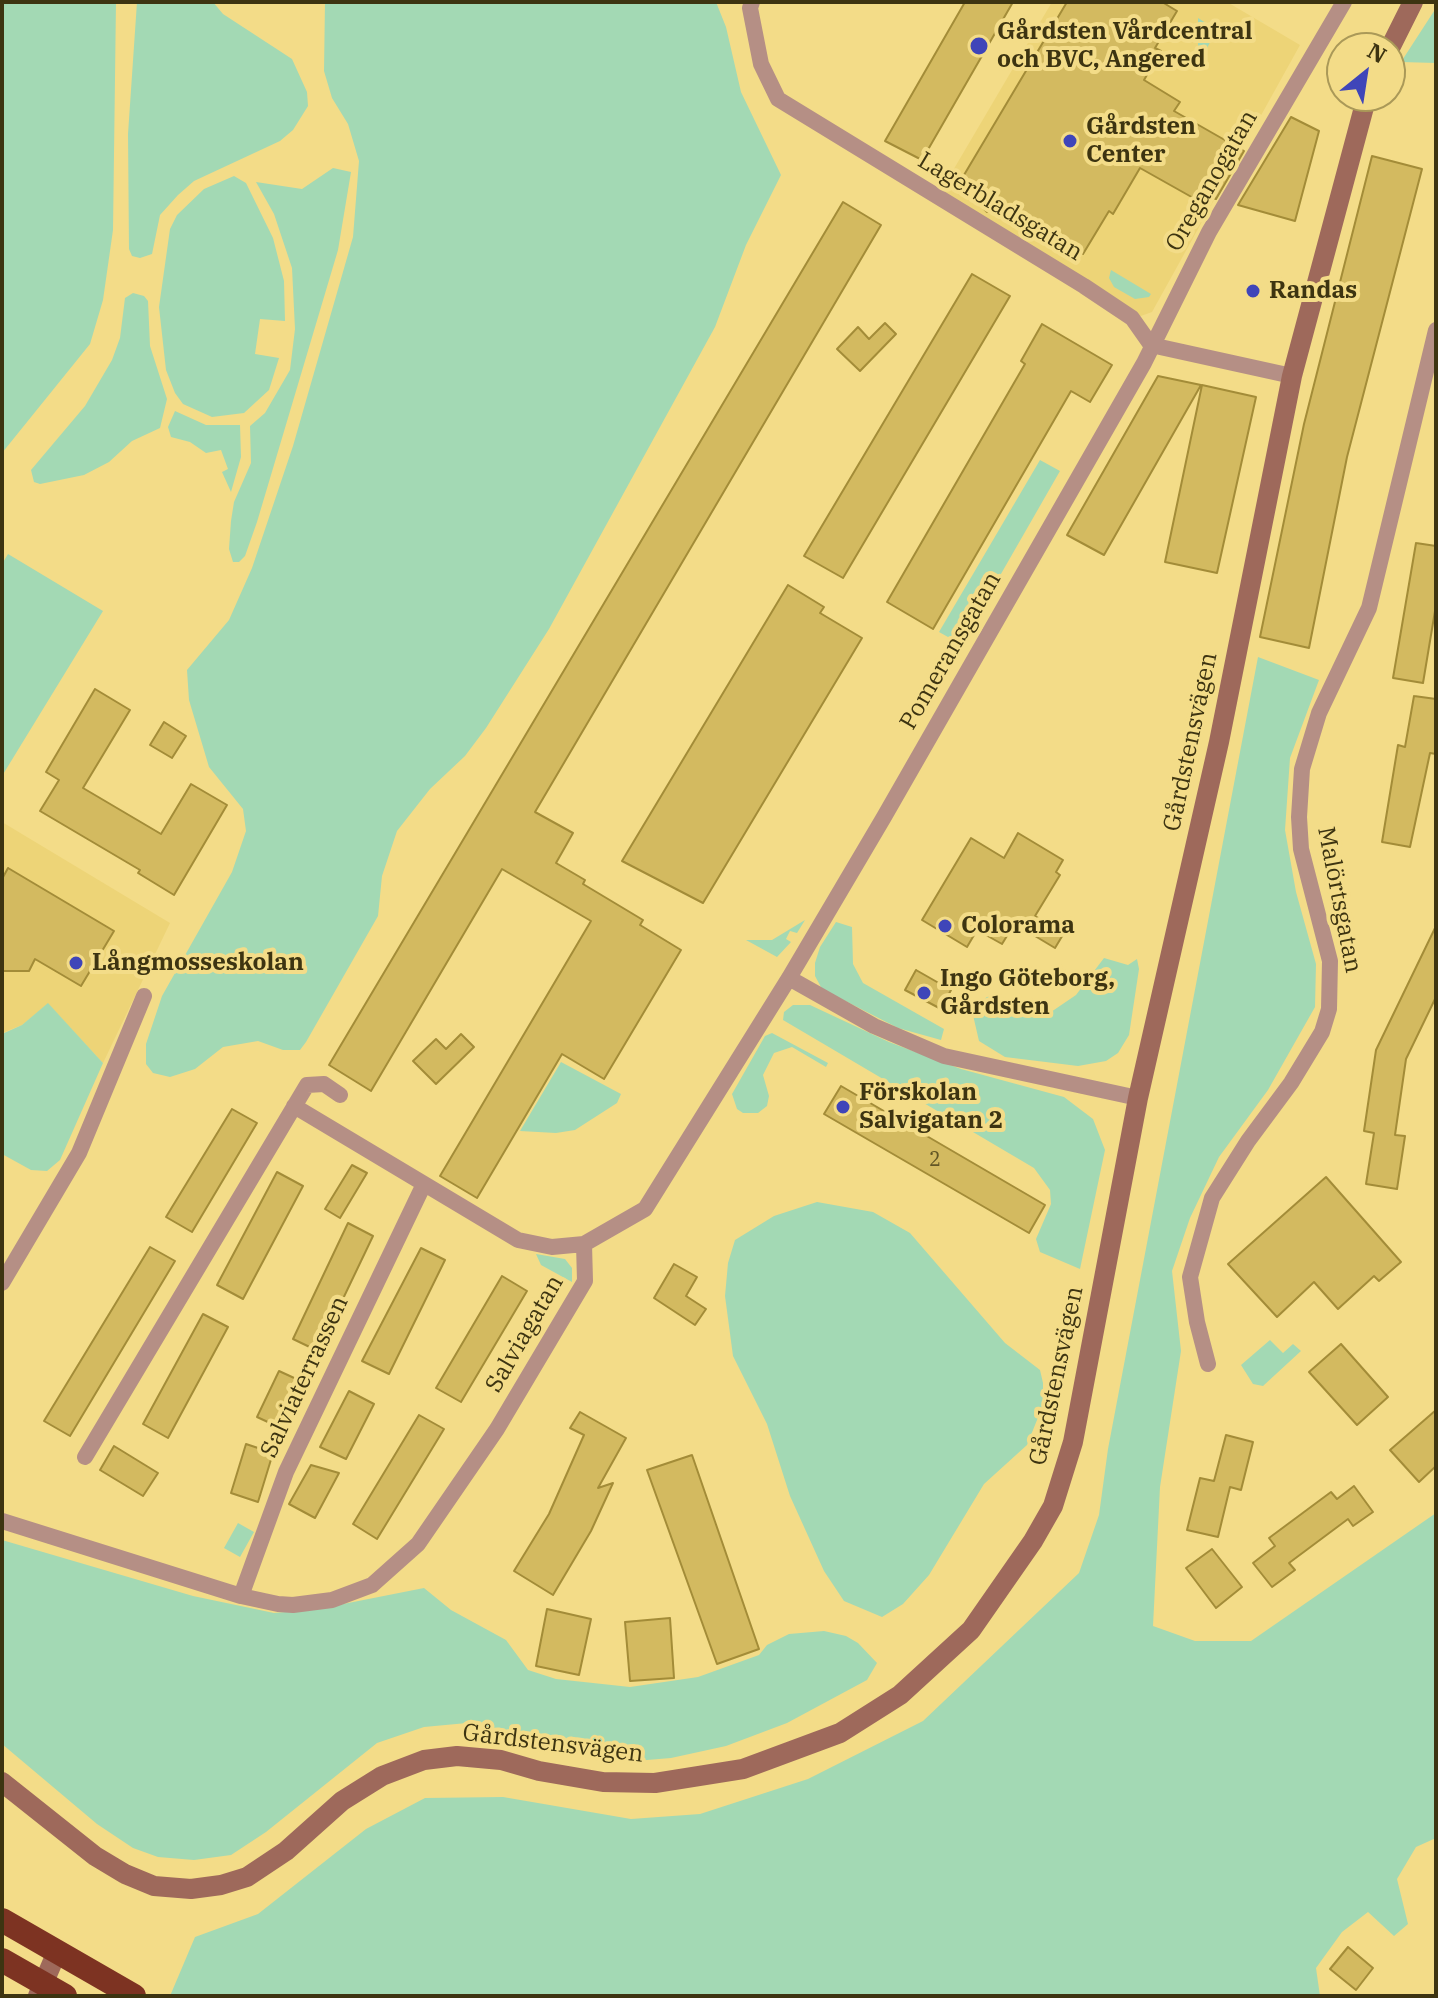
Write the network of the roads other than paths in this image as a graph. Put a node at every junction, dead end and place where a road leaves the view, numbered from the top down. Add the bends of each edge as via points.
1 (752, 2) edge
2 (1344, 2) edge
3 (1413, 2) edge
4 (1398, 32) edge
5 (1363, 112) edge
6 (1436, 330) edge
7 (1151, 345) junction
8 (1292, 376) junction
9 (789, 978) junction
10 (144, 996) dead end
11 (340, 1095) dead end
12 (1138, 1098) junction
13 (294, 1106) junction
14 (424, 1184) junction
15 (584, 1244) junction
16 (2, 1283) edge
17 (1208, 1364) dead end
18 (85, 1457) dead end
19 (2, 1521) edge
20 (241, 1596) junction
21 (2, 1782) edge
22 (2, 1920) edge
23 (56, 1954) junction
24 (2, 1960) edge
25 (40, 1990) edge
26 (65, 1996) edge
27 (134, 1996) edge

1 - 7 street, Lagerbladsgatan via 761,64 778,99 1084,286 1132,318
2 - 7 street, Oreganogatan via 1209,232
3 - 4 street
5 - 8 street, Gårdstensvägen
6 - 17 street, Malörtsgatan via 1369,608 1319,713 1302,769 1301,849 1330,961 1329,1009 1322,1032 1291,1083 1212,1198 1190,1277
7 - 8 street
7 - 9 street, Pomeransgatan
8 - 12 street, Gårdstensvägen via 1219,742
9 - 12 street via 874,1026 944,1056
9 - 15 street via 645,1209
10 - 16 street via 79,1153
11 - 13 street via 324,1084 307,1085
12 - 21 street, Gårdstensvägen via 1073,1442 1053,1506 971,1630 900,1695 840,1733 743,1769 655,1783 603,1782 501,1760 424,1760 382,1776 342,1801 286,1851 247,1877 191,1889 154,1886 125,1874
13 - 14 street
13 - 18 street
14 - 15 street via 518,1240 552,1247
14 - 20 street, Salviaterrassen via 286,1472
15 - 20 street, Salviagatan via 585,1281 497,1429 404,1559 372,1585 332,1600 293,1605
19 - 20 street, Salviagatan
22 - 23 highway
23 - 25 street
23 - 27 highway
24 - 25 highway
25 - 26 highway

